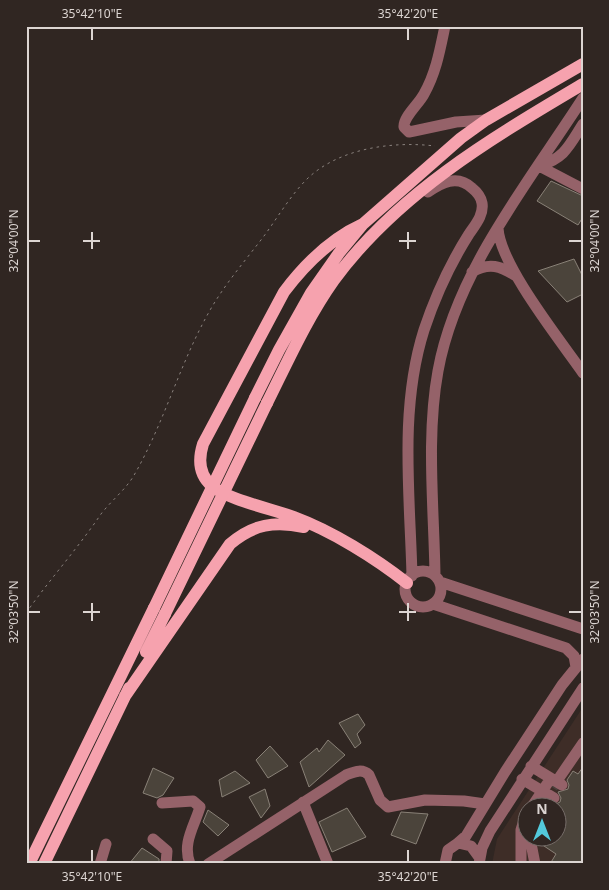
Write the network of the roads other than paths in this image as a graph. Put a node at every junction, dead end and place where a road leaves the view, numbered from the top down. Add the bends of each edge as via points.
1 (445, 26) edge
2 (583, 64) edge
3 (583, 84) edge
4 (583, 98) edge
5 (519, 100) junction
6 (529, 115) junction
7 (486, 120) junction
8 (583, 124) edge
9 (540, 166) junction
10 (583, 189) edge
11 (410, 201) junction
12 (364, 224) junction
13 (498, 228) junction
14 (472, 272) junction
15 (516, 276) junction
16 (583, 373) edge
17 (261, 401) junction
18 (320, 529) junction
19 (409, 579) junction
20 (437, 579) junction
21 (433, 604) junction
22 (159, 611) junction
23 (583, 629) edge
24 (579, 663) edge
25 (562, 686) junction
26 (125, 696) junction
27 (582, 696) edge
28 (583, 743) edge
29 (531, 766) junction
30 (522, 779) junction
31 (557, 780) junction
32 (544, 798) edge
33 (546, 798) edge
34 (303, 802) junction
35 (162, 803) dead end
36 (485, 804) junction
37 (153, 839) dead end
38 (458, 843) junction
39 (106, 844) dead end
40 (521, 848) edge
41 (532, 848) edge
42 (479, 860) edge
43 (29, 864) edge
44 (44, 864) edge
45 (100, 864) edge
46 (166, 864) edge
47 (190, 864) edge
48 (208, 864) edge
49 (328, 864) edge
50 (444, 864) edge
51 (521, 864) edge
52 (535, 864) edge

1 - 7 street via 434,74 404,127 409,132 456,122
2 - 5 main road
3 - 6 main road
4 - 9 street
5 - 6 main road
5 - 7 main road
6 - 11 main road via 452,166
7 - 12 main road via 448,148
8 - 9 street via 565,152
9 - 10 street
9 - 13 street
11 - 17 main road via 358,251 335,279
11 - 19 street via 444,182 460,181 477,193 482,209 479,220 438,292 414,367 409,423
12 - 17 main road via 338,253 311,293 279,350
12 - 18 main road via 329,245 284,292 201,452 202,473 213,487
13 - 14 street
13 - 15 street via 501,244
14 - 15 street via 499,266
14 - 20 street via 446,336 435,388 432,424
15 - 16 street
17 - 22 main road, bridge
18 - 19 main road
18 - 26 main road via 268,524 238,537 223,553
19 - 20 street via 423,571
19 - 21 street via 407,595 415,605
20 - 21 street via 440,597
20 - 23 street
21 - 24 street via 566,648
22 - 26 main road
22 - 43 main road
24 - 25 street
25 - 27 street
25 - 36 street
26 - 44 main road
27 - 29 street
28 - 31 street
29 - 30 street
29 - 31 street
30 - 32 street
30 - 42 street via 490,831
31 - 33 street
34 - 36 street via 346,775 361,771 369,775 380,800 388,807 426,800
34 - 48 street
34 - 49 street
35 - 47 street via 193,801 200,807 186,854
36 - 38 street via 466,836
37 - 46 street via 168,852
38 - 42 street via 472,846
38 - 50 street via 448,850
39 - 45 street
40 - 51 street
41 - 52 street

